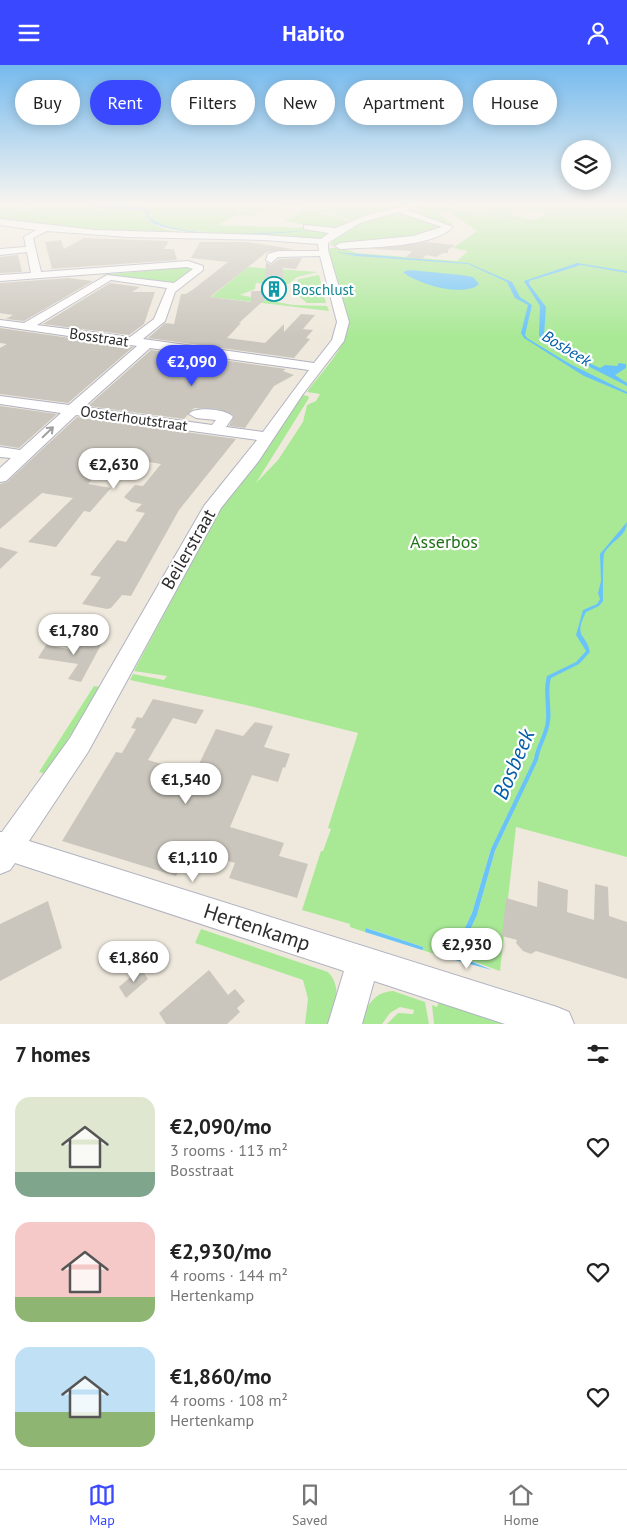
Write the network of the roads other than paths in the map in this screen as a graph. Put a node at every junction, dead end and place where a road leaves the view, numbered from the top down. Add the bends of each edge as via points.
1 (303, 248) edge
2 (331, 248) edge
3 (345, 248) edge
4 (31, 249) joint
5 (0, 252) edge
6 (384, 253) dead end
7 (271, 260) dead end
8 (79, 274) junction
9 (37, 275) junction
10 (0, 278) edge
11 (107, 278) junction
12 (177, 286) junction
13 (0, 323) edge
14 (25, 327) junction
15 (133, 341) junction
16 (148, 343) junction
17 (316, 367) junction
18 (0, 400) edge
19 (72, 410) junction
20 (196, 414) dead end
21 (216, 430) junction
22 (267, 437) junction
23 (0, 451) edge
24 (24, 455) junction
25 (0, 477) edge
26 (3, 851) edge
27 (363, 961) junction
28 (345, 1024) edge
29 (557, 1024) edge

1 - 7 street via 278,253 271,256
2 - 17 street, Beilerstraat via 343,322 338,341
3 - 6 street
4 - 5 street
4 - 9 street
8 - 9 street
8 - 11 street
8 - 12 street via 188,264 200,268
9 - 10 street
11 - 12 street
11 - 14 street
12 - 15 street via 168,294 159,321
13 - 14 street, Bosstraat
14 - 15 street, Bosstraat
15 - 16 street, Bosstraat
16 - 17 street, Bosstraat
16 - 19 street
17 - 22 street, Beilerstraat
18 - 19 street, Oosterhoutstraat
19 - 21 street, Oosterhoutstraat
24 -> 19 street
20 - 21 street via 226,417
21 - 22 street, Oosterhoutstraat
22 - 26 street, Beilerstraat via 213,506 79,745
23 - 24 street
24 - 25 street
26 - 27 street, Hertenkamp
27 - 28 street
27 - 29 street, Hertenkamp

